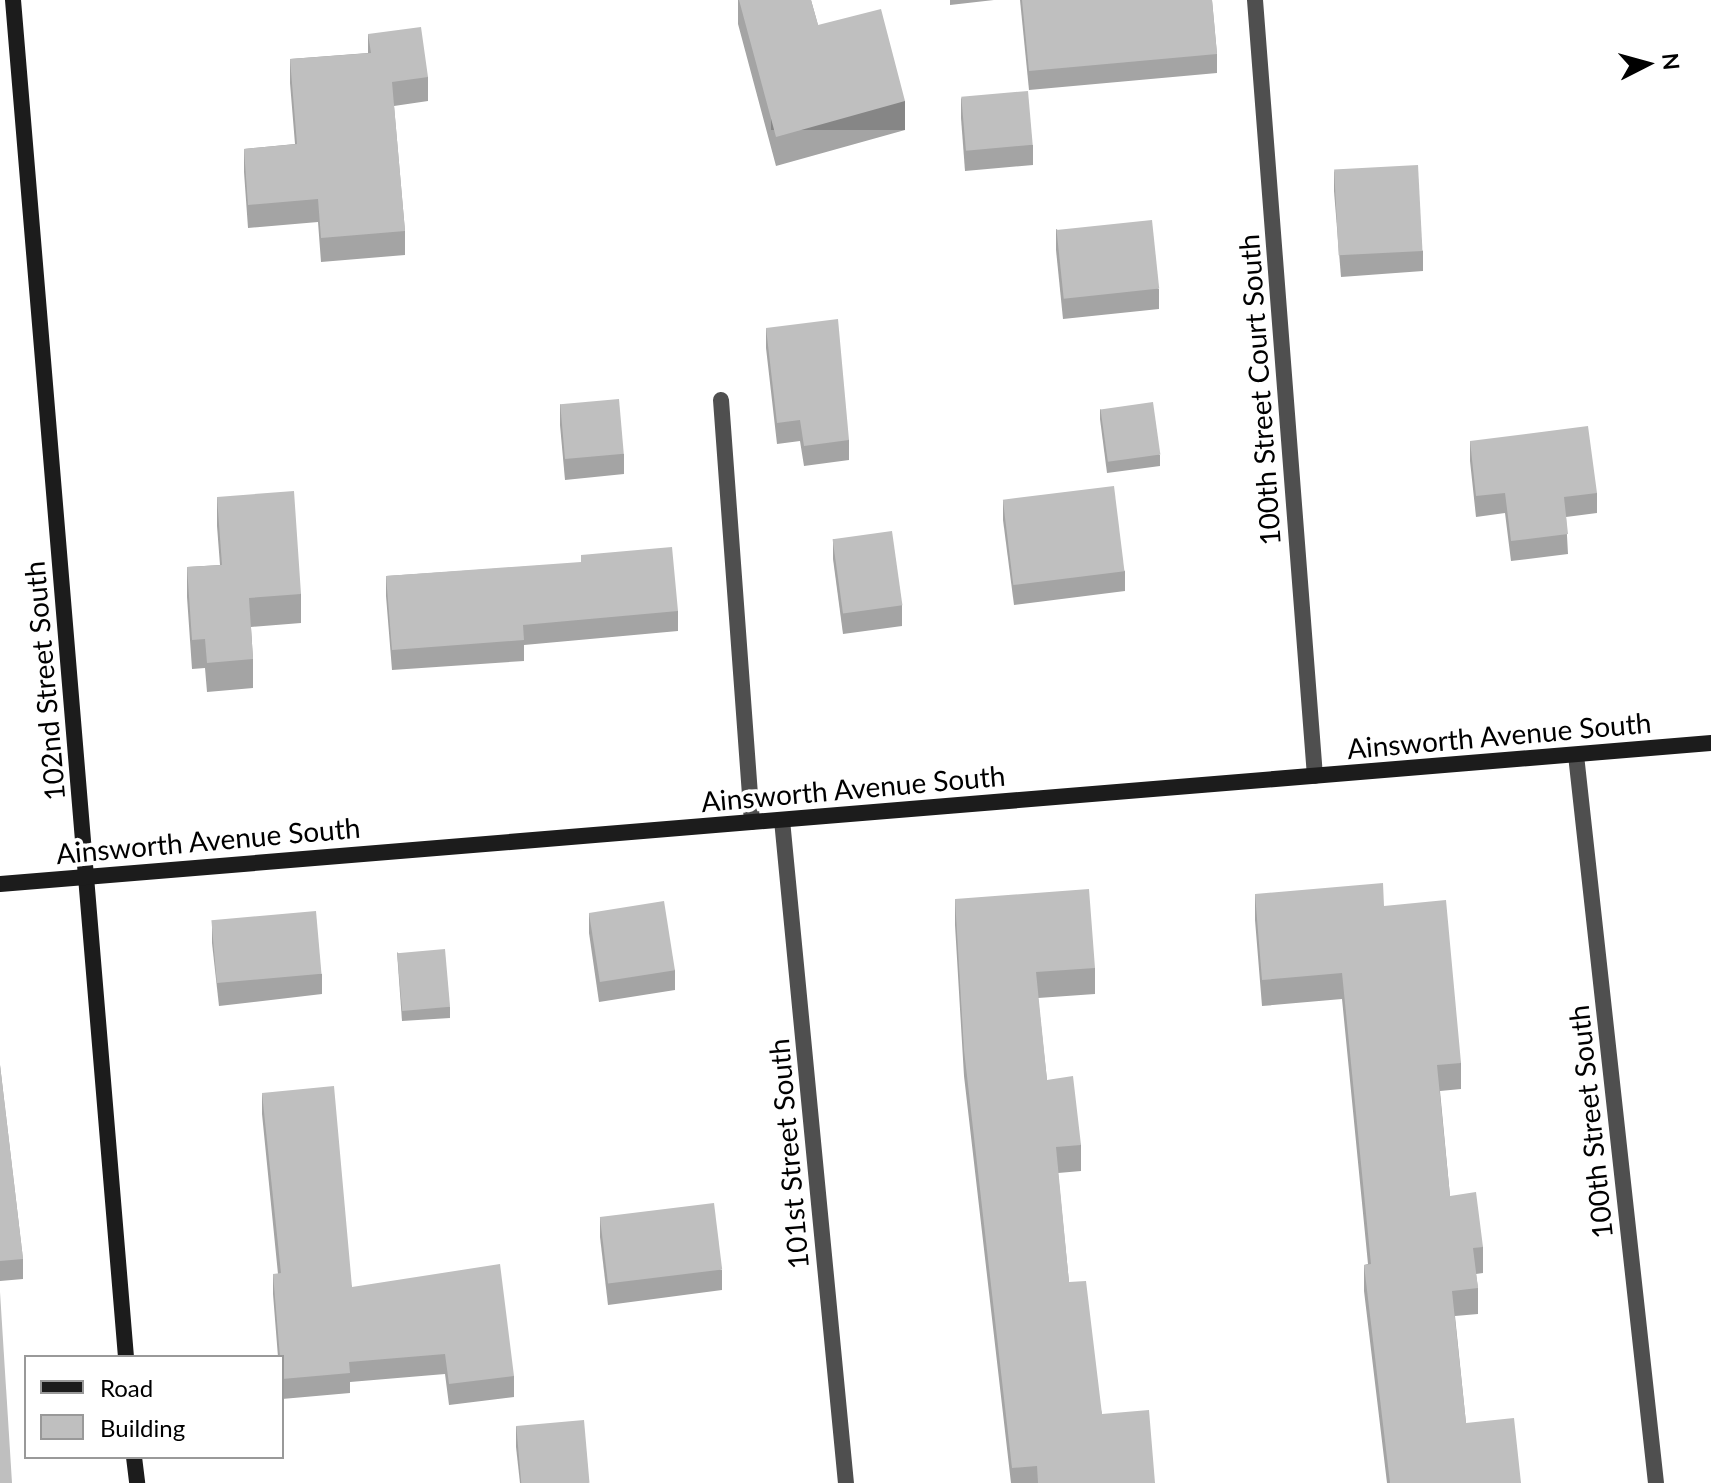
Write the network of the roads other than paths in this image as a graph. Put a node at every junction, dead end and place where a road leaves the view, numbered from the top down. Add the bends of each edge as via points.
1 (13, 0) edge
2 (1255, 0) edge
3 (721, 400) dead end
4 (1711, 743) edge
5 (1576, 755) junction
6 (1315, 776) junction
7 (782, 820) junction
8 (752, 822) junction
9 (86, 876) junction
10 (0, 884) edge
11 (126, 1355) edge
12 (134, 1459) edge
13 (137, 1483) edge
14 (846, 1483) edge
15 (1656, 1483) edge

1 - 9 street, 102nd Street South
2 - 6 street, 100th Street Court South
3 - 8 street
4 - 5 street, Ainsworth Avenue South
5 - 6 street, Ainsworth Avenue South
5 - 15 street, 100th Street South
6 - 7 street, Ainsworth Avenue South
7 - 8 street, Ainsworth Avenue South
7 - 14 street, 101st Street South
8 - 9 street, Ainsworth Avenue South
9 - 10 street, Ainsworth Avenue South
9 - 11 street, 102nd Street South
12 - 13 street

